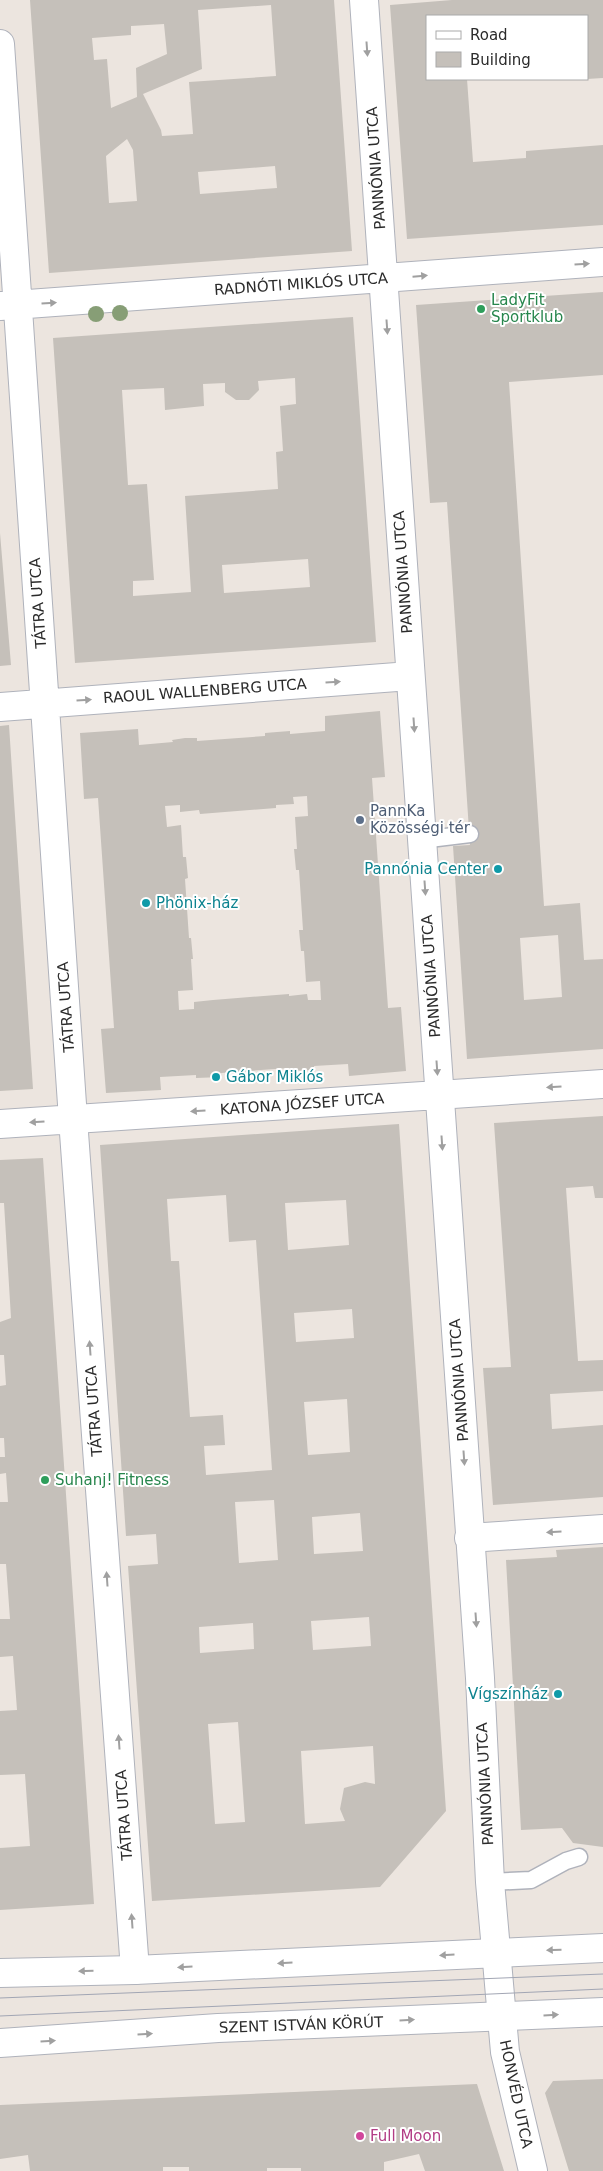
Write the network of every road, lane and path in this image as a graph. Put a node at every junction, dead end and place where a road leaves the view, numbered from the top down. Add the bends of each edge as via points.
1 (364, 0) edge
2 (0, 44) edge
3 (603, 262) edge
4 (383, 278) junction
5 (9, 306) edge
6 (410, 676) junction
7 (45, 703) junction
8 (0, 707) edge
9 (470, 834) dead end
10 (421, 840) junction
11 (603, 1084) edge
12 (439, 1094) junction
13 (73, 1119) junction
14 (0, 1124) edge
15 (603, 1529) edge
16 (469, 1538) junction
17 (579, 1857) dead end
18 (490, 1882) junction
19 (603, 1948) edge
20 (496, 1952) junction
21 (135, 1970) junction
22 (0, 1973) edge
23 (603, 2012) edge
24 (502, 2017) junction
25 (0, 2043) edge
26 (533, 2171) edge

1 -> 4 street, PANNÓNIA UTCA
2 - 5 street, TÁTRA UTCA
4 -> 3 street, RADNÓTI MIKLÓS UTCA
5 -> 4 street, RADNÓTI MIKLÓS UTCA
4 -> 6 street, PANNÓNIA UTCA
5 - 7 street, TÁTRA UTCA
7 -> 6 street, RAOUL WALLENBERG UTCA
6 -> 10 street, PANNÓNIA UTCA
7 - 8 street, RAOUL WALLENBERG UTCA
7 - 13 street, TÁTRA UTCA
9 - 10 lane
10 -> 12 street, PANNÓNIA UTCA
11 -> 12 street, KATONA JÓZSEF UTCA
12 -> 13 street, KATONA JÓZSEF UTCA
12 -> 16 street, PANNÓNIA UTCA
13 -> 14 street, KATONA JÓZSEF UTCA
21 -> 13 street, TÁTRA UTCA
15 -> 16 street
16 -> 18 street, PANNÓNIA UTCA
17 - 18 lane via 530,1880
18 - 20 street, PANNÓNIA UTCA
19 -> 20 street
20 -> 21 street
20 - 24 street, HONVÉD UTCA
21 -> 22 street
24 -> 23 street, SZENT ISTVÁN KÖRÚT
25 -> 24 street, SZENT ISTVÁN KÖRÚT via 218,2028
24 - 26 street, HONVÉD UTCA via 505,2052

